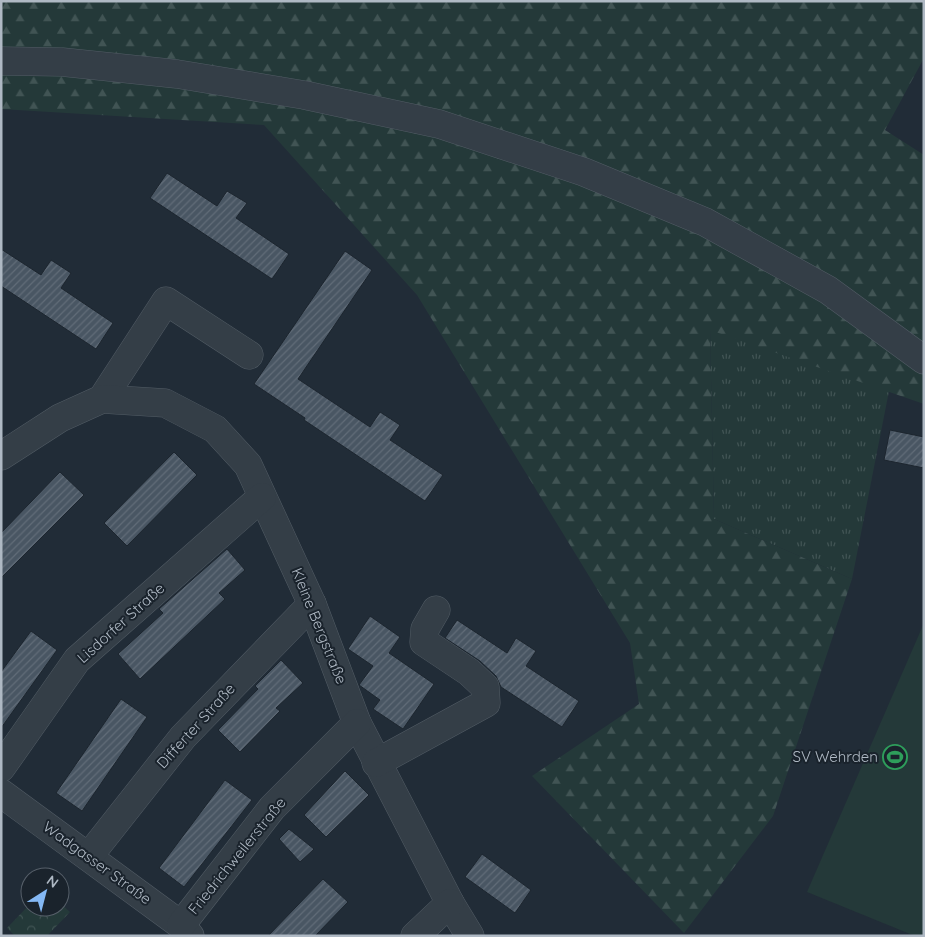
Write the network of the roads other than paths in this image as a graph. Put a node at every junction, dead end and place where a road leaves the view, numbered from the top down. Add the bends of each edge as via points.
1 (1, 61) edge
2 (250, 355) dead end
3 (924, 360) edge
4 (102, 399) junction
5 (1, 456) edge
6 (262, 497) junction
7 (312, 604) junction
8 (436, 610) dead end
9 (357, 723) junction
10 (376, 762) junction
11 (1, 768) edge
12 (1, 793) edge
13 (89, 856) junction
14 (450, 903) junction
15 (186, 931) edge
16 (415, 936) edge
17 (470, 936) edge

1 - 3 street via 62,62 177,74 304,95 439,124 584,172 705,222 828,290
2 - 4 street via 166,302
4 - 5 street, Kleine Bergstraße via 60,418
4 - 6 street, Kleine Bergstraße via 165,403 215,429 248,465
6 - 7 street, Kleine Bergstraße
6 - 11 street, Lisdorfer Straße via 77,660
7 - 9 street, Kleine Bergstraße
7 - 13 street, Differter Straße via 183,737
8 - 10 street via 425,629 424,642 469,672 485,687 486,703
9 - 10 street, Kleine Bergstraße
9 - 15 street, Friedrichweilerstraße via 272,808
10 - 14 street, Kleine Bergstraße
12 - 13 street, Wadgasser Straße
13 - 15 street, Wadgasser Straße
14 - 16 street
14 - 17 street, Kleine Bergstraße

